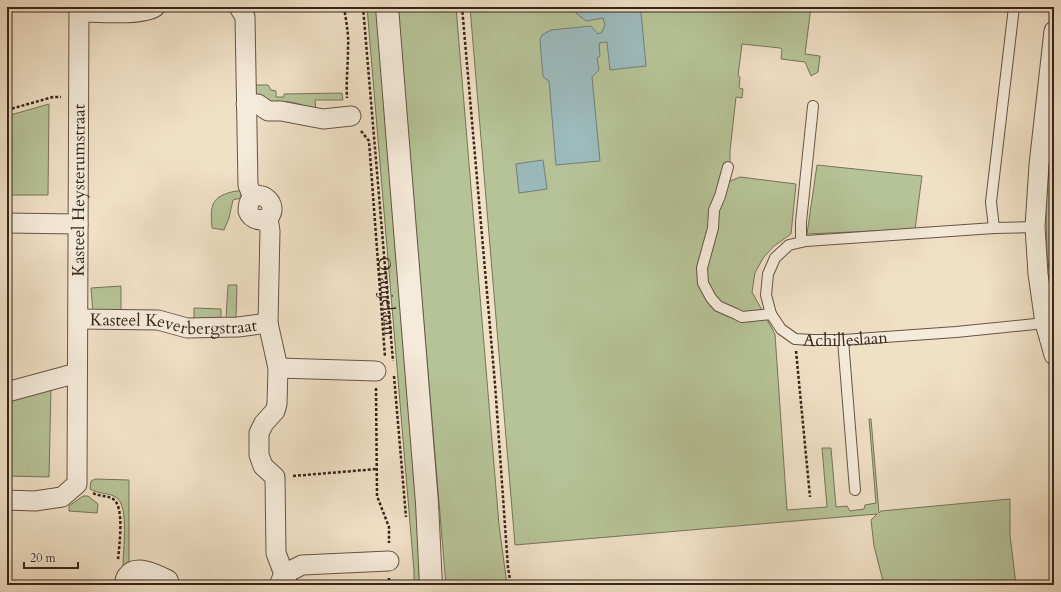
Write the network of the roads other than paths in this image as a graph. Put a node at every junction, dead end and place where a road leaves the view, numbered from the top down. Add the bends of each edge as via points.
1 (155, 7) edge
2 (239, 7) edge
3 (1014, 7) edge
4 (79, 10) edge
5 (388, 11) edge
6 (1054, 31) edge
7 (246, 104) junction
8 (813, 106) dead end
9 (351, 116) road end
10 (728, 167) dead end
11 (7, 224) edge
12 (78, 224) junction
13 (1035, 227) junction
14 (994, 228) junction
15 (801, 242) junction
16 (771, 314) junction
17 (78, 319) junction
18 (268, 323) junction
19 (1045, 324) junction
20 (843, 340) junction
21 (1054, 355) edge
22 (387, 366) road end
23 (278, 368) junction
24 (77, 373) junction
25 (7, 392) edge
26 (855, 490) dead end
27 (7, 500) edge
28 (427, 503) junction
29 (389, 561) road end
30 (125, 581) edge
31 (283, 581) edge
32 (170, 585) edge
33 (431, 585) edge
34 (438, 585) edge

1 - 4 street via 136,12
2 - 7 street via 244,17
3 - 14 lane via 991,202
4 - 12 street, Kasteel Heysterumstraat
5 - 28 street, Oranjelaan
6 - 13 street via 1039,165
7 - 9 street via 258,104 268,111 323,119
7 - 18 street, Kasteel Keverbergstraat via 248,185 253,198 262,196 270,201 272,211 268,218
8 - 15 lane
10 - 16 lane via 714,210 713,228 702,268 703,284 718,306 742,317
11 - 12 street
12 - 17 street, Kasteel Heysterumstraat
13 - 14 lane, Achilleslaan
13 - 19 street
14 - 15 lane, Achilleslaan
15 - 16 lane, Achilleslaan via 789,246 775,258 768,274 766,295
16 - 20 lane, Achilleslaan via 781,329 795,339
17 - 18 street, Kasteel Keverbergstraat via 158,320 187,328 238,327
17 - 24 street, Kasteel Heysterumstraat
18 - 23 street, Kasteel Keverbergstraat
19 - 20 lane, Achilleslaan
19 - 21 street
20 - 26 lane
22 - 23 street
23 - 31 street, Kasteel Keverbergstraat via 278,404 259,433 259,455 263,466 275,477 276,553
24 - 25 street
24 - 27 street, Kasteel Heysterumstraat via 77,484 62,497 35,501
28 - 33 street, Oranjelaan
28 - 34 street, Oranjelaan
29 - 31 street via 302,565
30 - 32 street via 132,571 146,570 168,580

